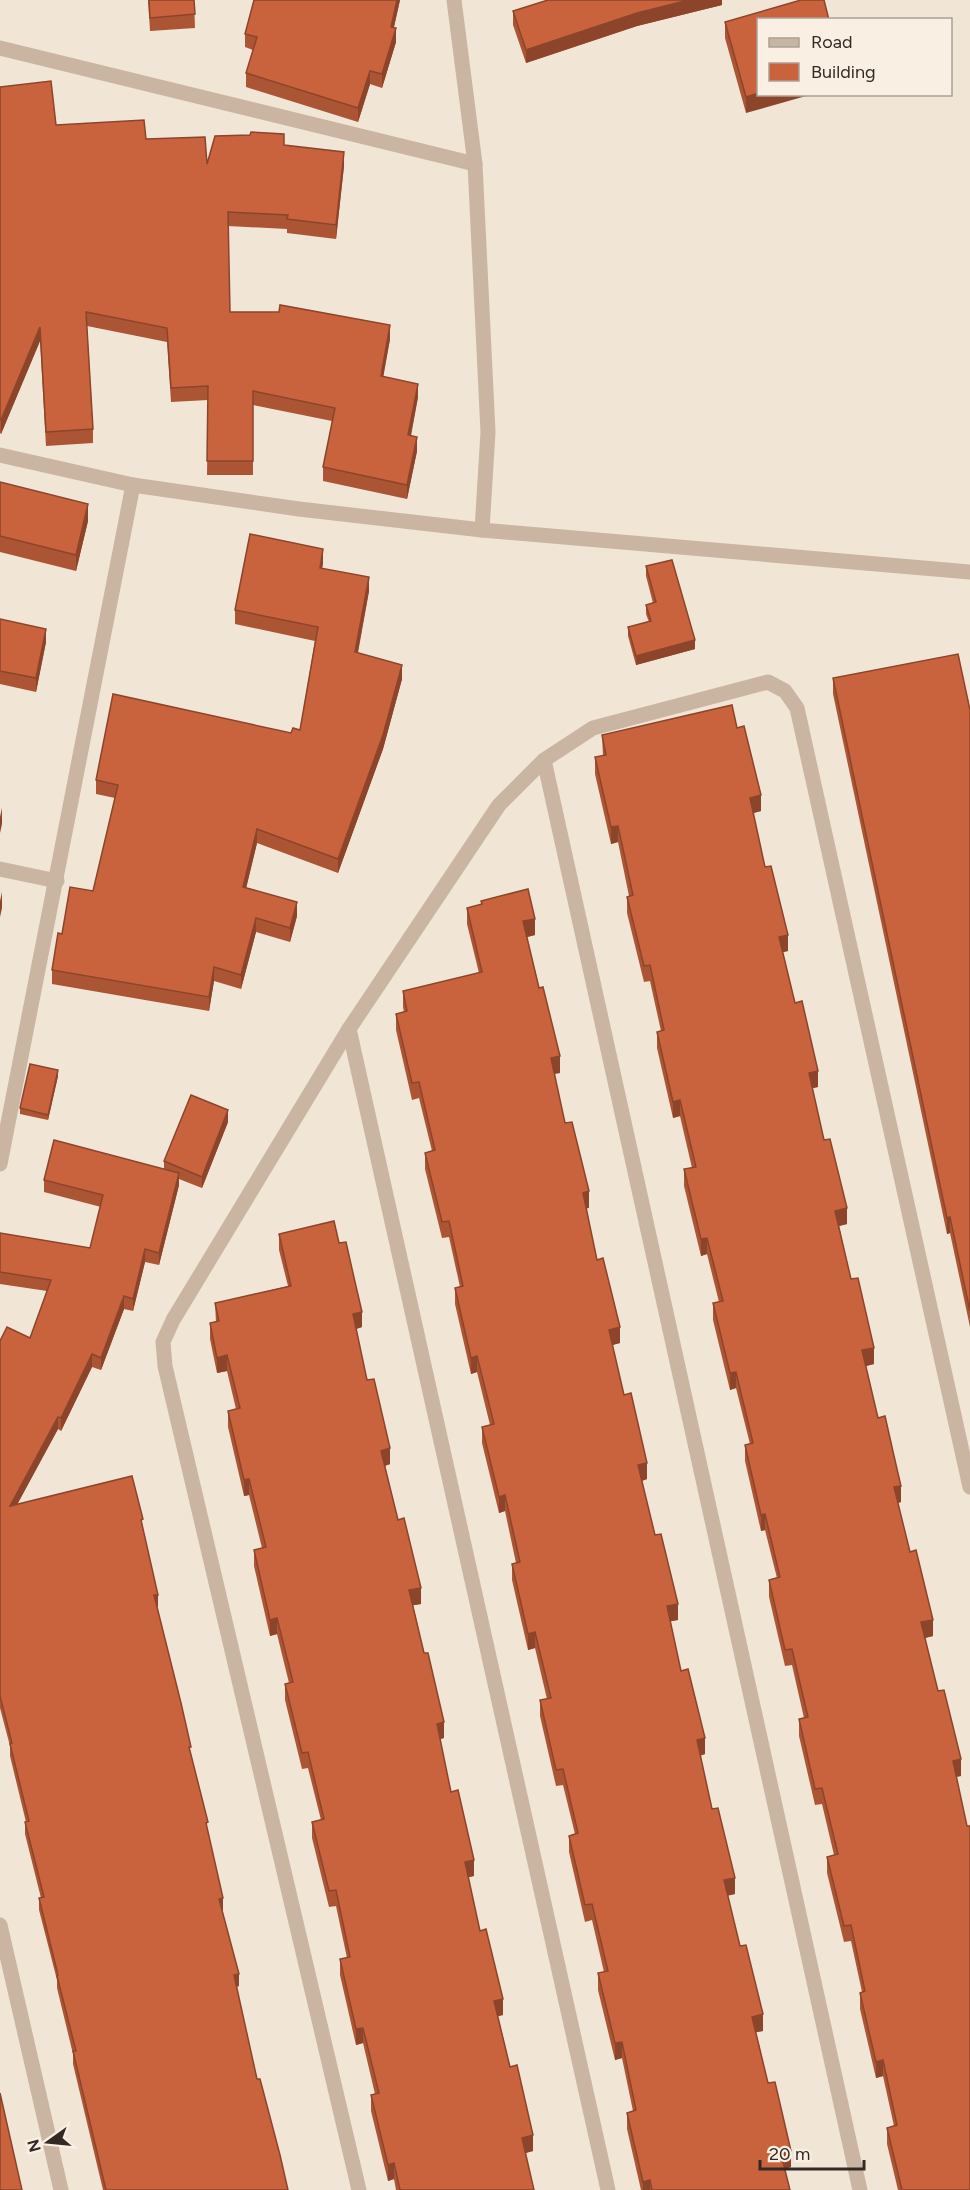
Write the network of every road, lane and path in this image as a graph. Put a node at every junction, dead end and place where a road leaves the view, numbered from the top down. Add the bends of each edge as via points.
1 (454, 0) edge
2 (0, 48) edge
3 (475, 164) junction
4 (0, 455) edge
5 (133, 485) junction
6 (482, 530) junction
7 (970, 572) edge
8 (544, 760) junction
9 (0, 869) edge
10 (57, 880) junction
11 (349, 1029) junction
12 (0, 1164) edge
13 (970, 1487) edge
14 (0, 1925) edge
15 (61, 2190) edge
16 (359, 2190) edge
17 (608, 2190) edge
18 (860, 2190) edge

1 - 3 street
2 - 3 street
3 - 6 street via 488,432
4 - 5 street
5 - 6 street
5 - 10 street
6 - 7 street
8 - 11 street via 499,805
8 - 13 street via 592,728 768,682 785,691 797,708
8 - 18 street
9 - 10 street
10 - 12 street
11 - 16 street via 163,1342 165,1366
11 - 17 street
14 - 15 street

